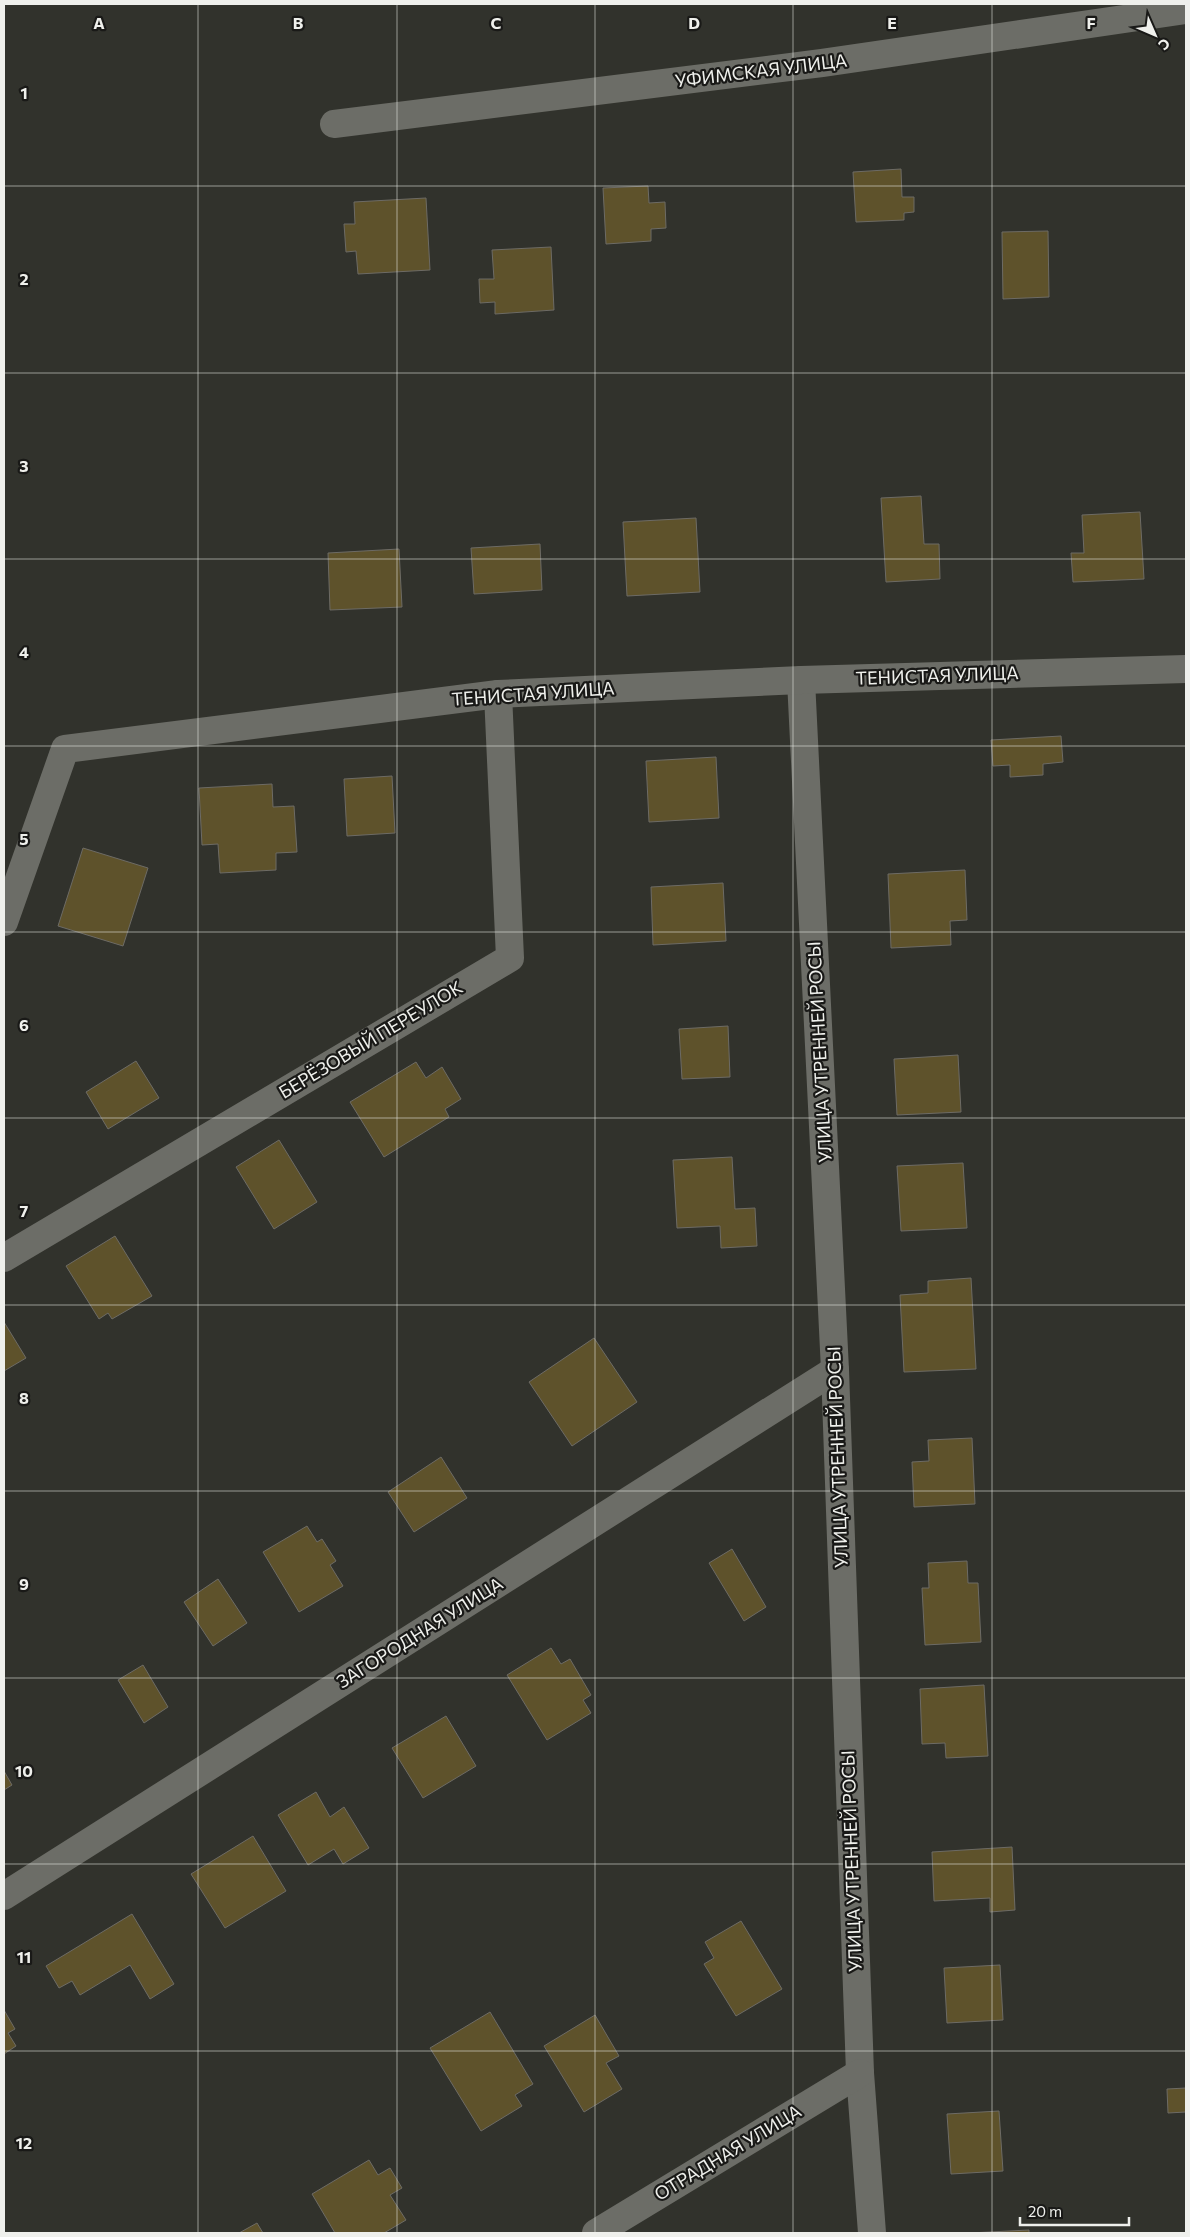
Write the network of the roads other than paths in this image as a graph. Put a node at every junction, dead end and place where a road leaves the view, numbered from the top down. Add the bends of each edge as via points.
1 (1186, 10) edge
2 (334, 124) dead end
3 (1186, 669) edge
4 (801, 680) junction
5 (498, 694) junction
6 (4, 922) edge
7 (4, 1258) edge
8 (836, 1370) junction
9 (4, 1896) edge
10 (860, 2073) junction
11 (596, 2233) edge
12 (872, 2233) edge

1 - 2 street, УФИМСКАЯ УЛИЦА via 822,64
3 - 4 street, ТЕНИСТАЯ УЛИЦА
4 - 5 street, ТЕНИСТАЯ УЛИЦА
4 - 8 street, УЛИЦА УТРЕННЕЙ РОСЫ
5 - 6 street, ТЕНИСТАЯ УЛИЦА via 65,749
5 - 7 street, БЕРЁЗОВЫЙ ПЕРЕУЛОК via 510,958
8 - 9 street, ЗАГОРОДНАЯ УЛИЦА
8 - 10 street, УЛИЦА УТРЕННЕЙ РОСЫ
10 - 11 street, ОТРАДНАЯ УЛИЦА
10 - 12 street, УЛИЦА УТРЕННЕЙ РОСЫ

